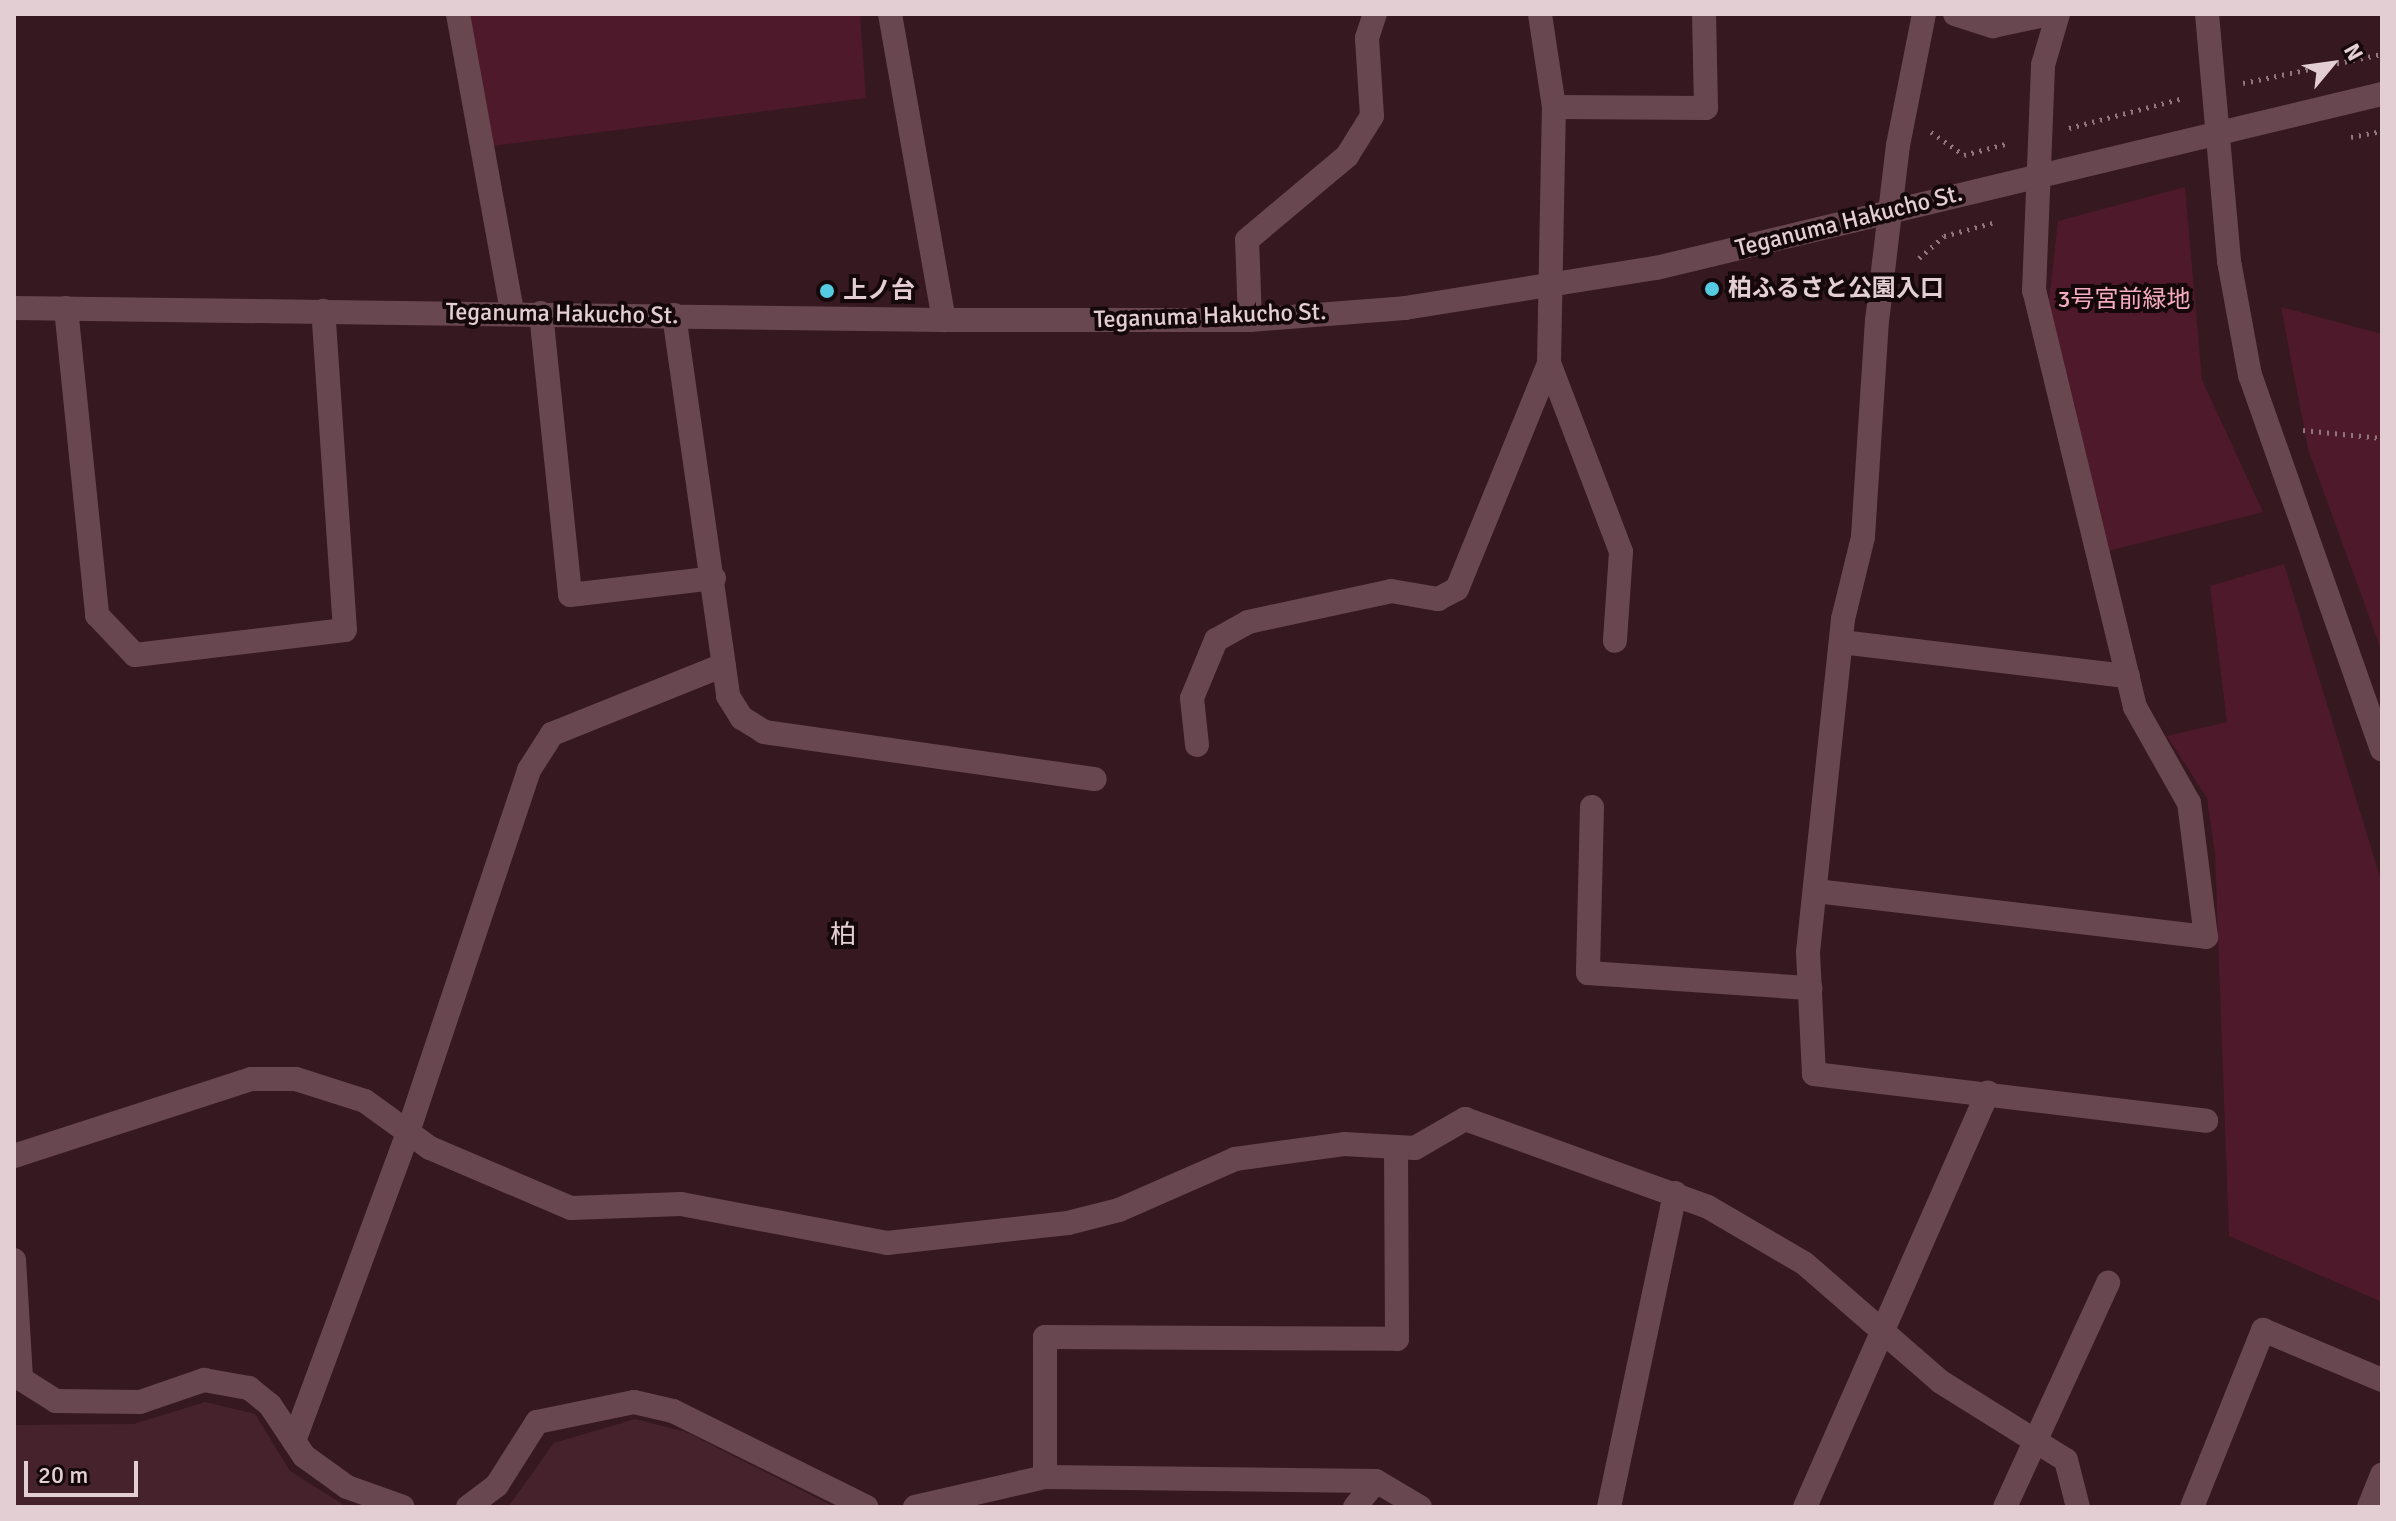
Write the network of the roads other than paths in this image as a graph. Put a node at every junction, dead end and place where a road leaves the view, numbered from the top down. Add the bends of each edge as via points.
1 (458, 14) edge
2 (890, 14) edge
3 (1375, 14) edge
4 (1540, 14) edge
5 (1704, 14) edge
6 (1924, 14) edge
7 (1955, 14) edge
8 (2049, 14) edge
9 (2058, 14) edge
10 (2207, 14) edge
11 (2382, 94) edge
12 (1554, 107) junction
13 (1891, 212) junction
14 (14, 308) edge
15 (66, 308) junction
16 (323, 311) junction
17 (512, 312) junction
18 (541, 313) junction
19 (674, 315) junction
20 (944, 320) junction
21 (1250, 320) junction
22 (1549, 363) junction
23 (714, 578) junction
24 (1615, 641) dead end
25 (1841, 642) junction
26 (724, 665) junction
27 (2128, 676) junction
28 (1197, 745) dead end
29 (2382, 749) edge
30 (1095, 779) dead end
31 (1592, 807) dead end
32 (1816, 891) junction
33 (1810, 988) junction
34 (1988, 1093) junction
35 (2206, 1121) dead end
36 (408, 1132) junction
37 (1396, 1147) junction
38 (14, 1156) edge
39 (1675, 1193) junction
40 (14, 1260) edge
41 (2108, 1283) dead end
42 (1884, 1333) junction
43 (2382, 1380) edge
44 (294, 1441) junction
45 (2036, 1441) junction
46 (2382, 1475) edge
47 (1045, 1477) junction
48 (1376, 1481) junction
49 (403, 1507) edge
50 (468, 1507) edge
51 (866, 1507) edge
52 (915, 1507) edge
53 (1355, 1507) edge
54 (1420, 1507) edge
55 (1609, 1507) edge
56 (1805, 1507) edge
57 (2005, 1507) edge
58 (2078, 1507) edge
59 (2192, 1507) edge
60 (2369, 1507) edge

1 - 17 street
2 - 20 street
3 - 21 street via 1367,38 1372,116 1347,156 1247,240
4 - 12 street
5 - 12 street via 1706,108
6 - 13 street
7 - 8 street via 1993,26
9 - 27 street via 2043,65 2034,291
10 - 29 street via 2233,292 2267,426
11 - 13 street, Teganuma Hakucho St.
12 - 22 street
13 - 21 street, Teganuma Hakucho St. via 1510,293
13 - 25 street via 1863,537
14 - 15 street, Teganuma Hakucho St.
15 - 16 street, Teganuma Hakucho St.
15 - 16 street via 97,615 135,655 345,630
16 - 17 street, Teganuma Hakucho St.
17 - 18 street, Teganuma Hakucho St.
18 - 19 street, Teganuma Hakucho St.
18 - 23 street via 570,595
19 - 20 street, Teganuma Hakucho St.
19 - 23 street
20 - 21 street, Teganuma Hakucho St.
22 - 24 street via 1621,552
22 - 28 street via 1457,589 1438,599 1391,591 1248,622 1216,640 1192,698
23 - 26 street
25 - 27 street
25 - 32 street
26 - 30 street via 728,696 764,732
26 - 36 street via 552,734 529,770
27 - 32 street via 2135,707 2189,803 2206,937
31 - 33 street via 1588,973
32 - 33 street
33 - 34 street via 1814,1074
34 - 35 street
34 - 42 street
36 - 37 street via 571,1208 681,1204 887,1243 1068,1223 1119,1210 1235,1159 1344,1144
36 - 38 street via 365,1101 296,1079 251,1079
36 - 44 street
37 - 39 street via 1415,1148 1465,1119
37 - 47 street via 1397,1339 1045,1337
39 - 42 street via 1804,1263
39 - 55 street
40 - 44 street via 21,1379 56,1401 140,1402 204,1380 249,1388
41 - 45 street
42 - 45 street via 1941,1382
42 - 56 street
43 - 59 street via 2263,1330
44 - 49 street via 347,1487
45 - 57 street
45 - 58 street via 2066,1460
46 - 60 street
47 - 48 street
47 - 52 street
48 - 53 street
48 - 54 street
50 - 51 street via 497,1485 537,1422 634,1402 673,1411

